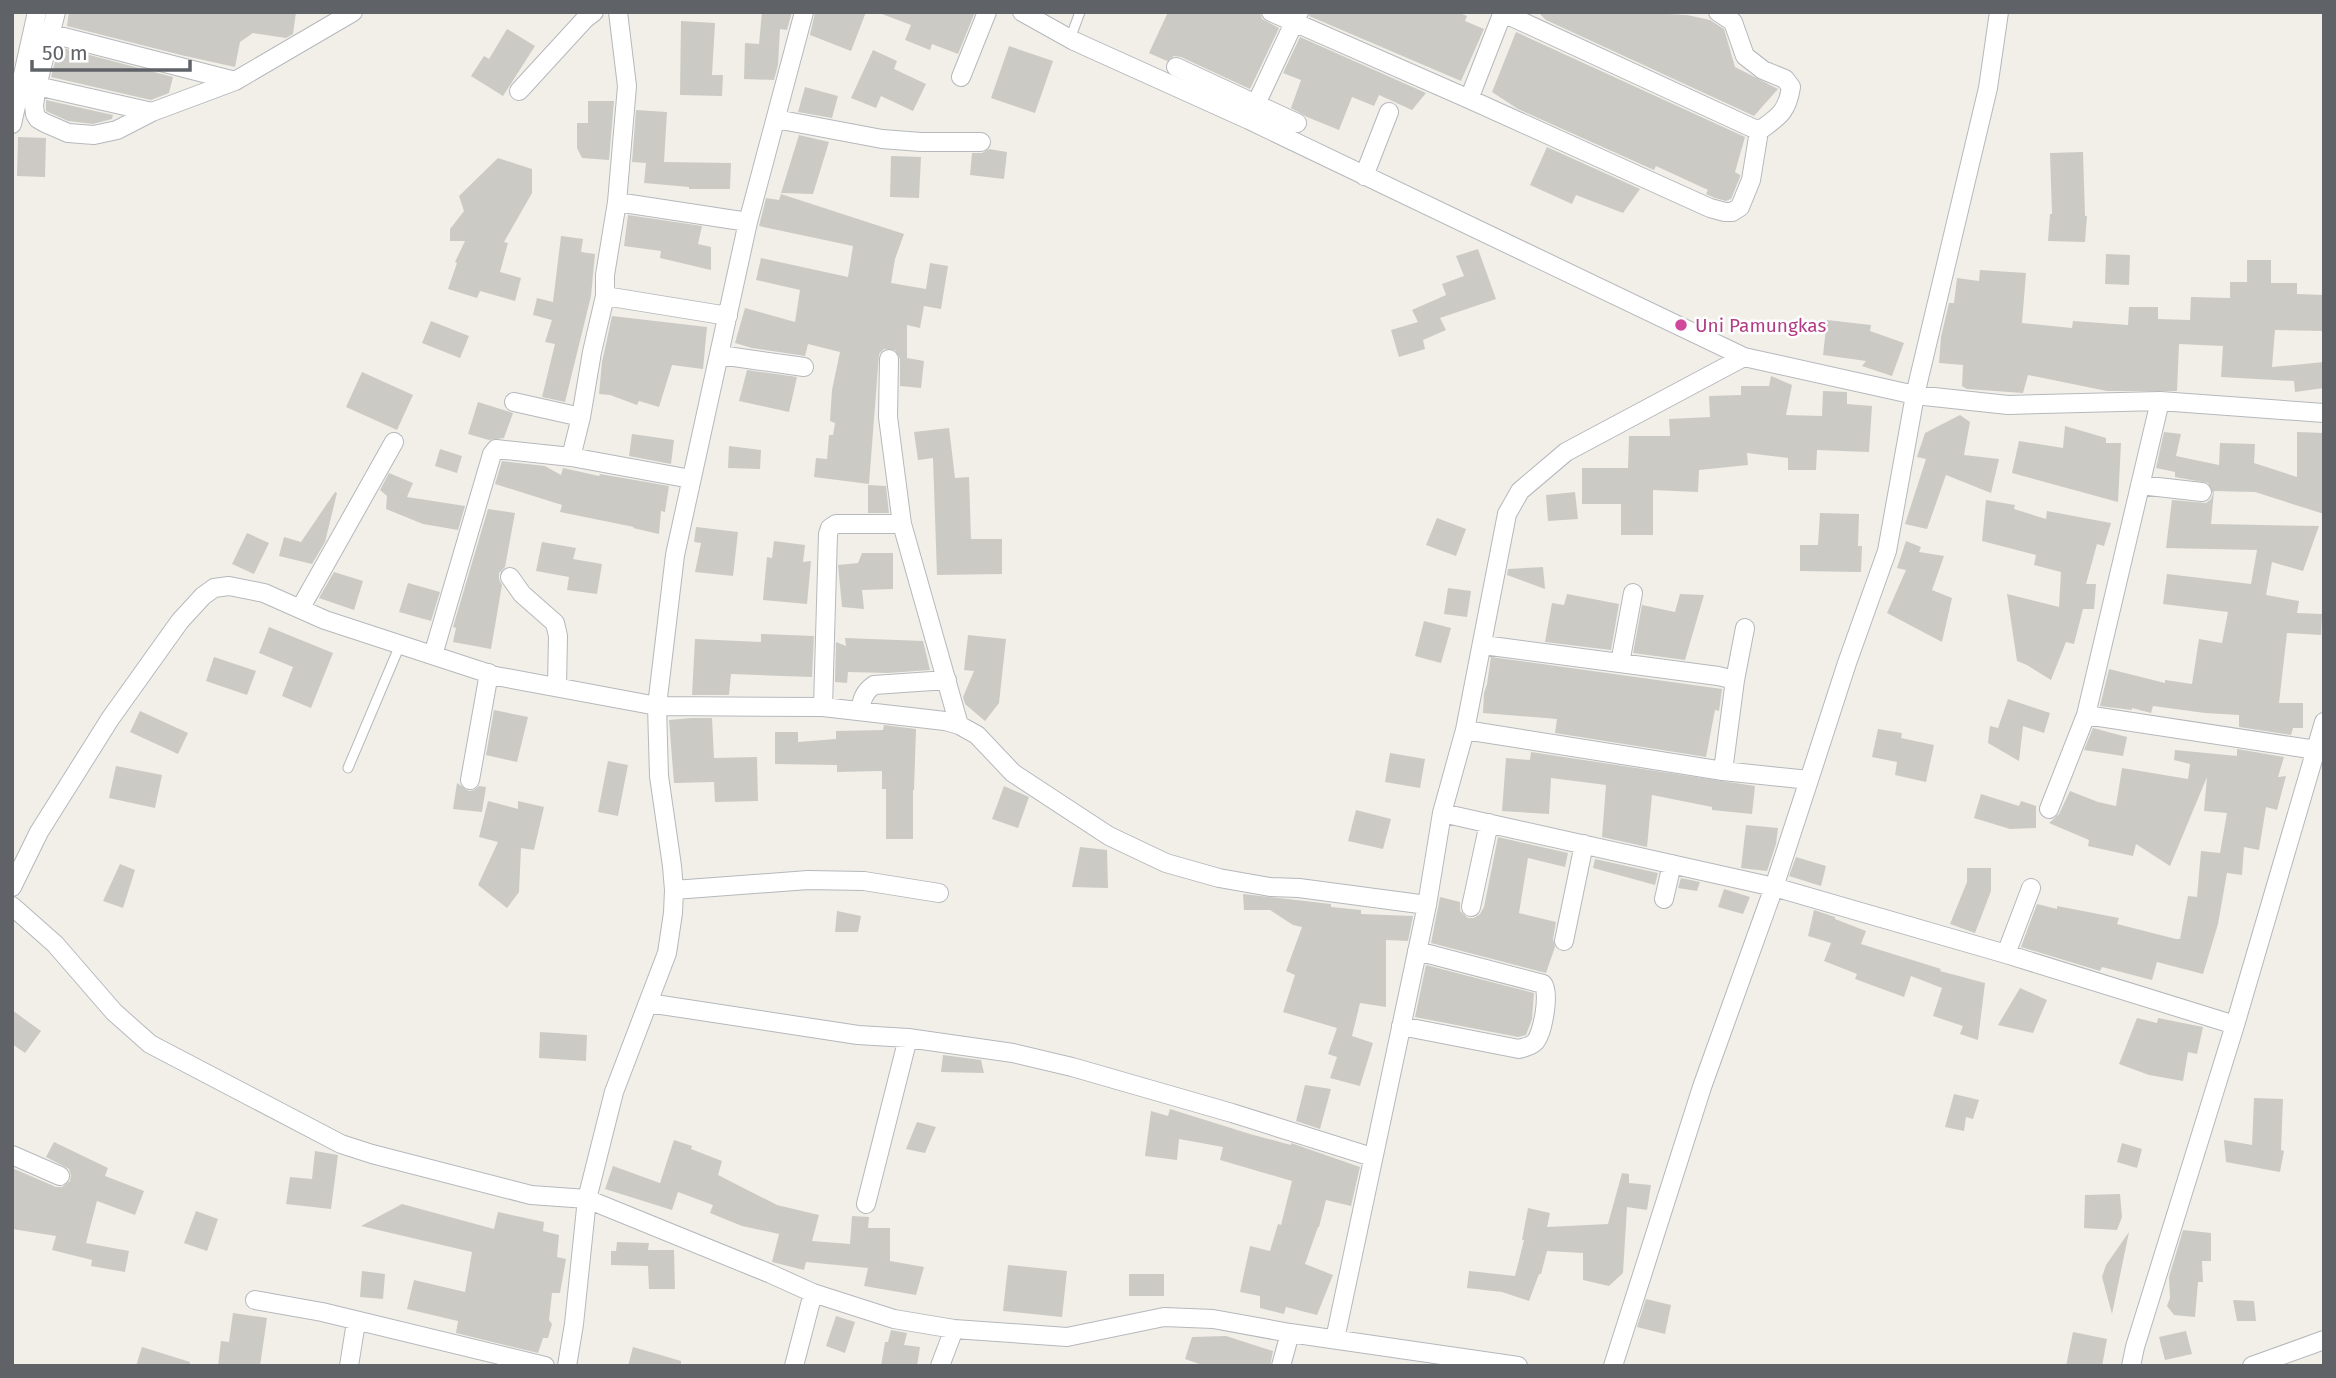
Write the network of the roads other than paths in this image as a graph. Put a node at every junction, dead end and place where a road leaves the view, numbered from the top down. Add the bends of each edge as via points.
1 (37, 12) edge
2 (56, 12) edge
3 (353, 12) edge
4 (594, 12) edge
5 (618, 12) edge
6 (804, 12) edge
7 (988, 12) edge
8 (1022, 12) edge
9 (1080, 12) edge
10 (1271, 12) edge
11 (1718, 12) edge
12 (1999, 12) edge
13 (1502, 13) edge
14 (1296, 18) edge
15 (52, 34) junction
16 (1070, 39) junction
17 (1176, 67) dead end
18 (961, 78) dead end
19 (235, 81) junction
20 (37, 86) junction
21 (519, 91) dead end
22 (1469, 99) junction
23 (1256, 104) junction
24 (152, 112) junction
25 (1389, 112) dead end
26 (776, 119) junction
27 (1297, 122) dead end
28 (12, 124) edge
29 (1759, 131) junction
30 (981, 142) dead end
31 (1364, 176) junction
32 (617, 202) junction
33 (748, 222) junction
34 (605, 296) junction
35 (728, 316) junction
36 (720, 355) junction
37 (1744, 357) junction
38 (889, 359) dead end
39 (804, 367) dead end
40 (1915, 395) junction
41 (2160, 401) junction
42 (514, 402) dead end
43 (2324, 413) edge
44 (581, 417) junction
45 (394, 442) dead end
46 (571, 457) junction
47 (691, 479) junction
48 (2140, 485) junction
49 (2202, 492) dead end
50 (902, 524) junction
51 (510, 577) dead end
52 (1633, 593) dead end
53 (300, 609) junction
54 (1745, 628) dead end
55 (400, 645) junction
56 (1483, 645) junction
57 (433, 655) junction
58 (1620, 663) junction
59 (489, 673) junction
60 (947, 680) junction
61 (1735, 680) junction
62 (557, 686) junction
63 (657, 706) junction
64 (823, 707) junction
65 (860, 711) junction
66 (2087, 715) junction
67 (2324, 722) edge
68 (959, 725) junction
69 (1465, 730) junction
70 (2316, 750) junction
71 (348, 768) dead end
72 (1723, 771) junction
73 (2316, 779) edge
74 (470, 780) dead end
75 (1810, 780) junction
76 (2049, 808) dead end
77 (1442, 813) junction
78 (1489, 823) junction
79 (1584, 844) junction
80 (1672, 864) junction
81 (12, 887) edge
82 (1774, 887) junction
83 (2031, 888) dead end
84 (674, 890) junction
85 (939, 893) dead end
86 (1664, 899) dead end
87 (1427, 905) junction
88 (12, 906) edge
89 (1471, 907) dead end
90 (1564, 941) dead end
91 (1417, 951) junction
92 (2006, 954) junction
93 (649, 1003) junction
94 (2235, 1025) junction
95 (1401, 1026) junction
96 (908, 1038) junction
97 (12, 1155) edge
98 (1372, 1157) junction
99 (60, 1176) dead end
100 (587, 1199) junction
101 (866, 1204) dead end
102 (813, 1293) junction
103 (255, 1300) dead end
104 (356, 1322) junction
105 (954, 1329) junction
106 (1290, 1334) junction
107 (1335, 1339) junction
108 (2324, 1340) edge
109 (1454, 1361) edge
110 (349, 1366) edge
111 (545, 1366) edge
112 (567, 1366) edge
113 (794, 1366) edge
114 (940, 1366) edge
115 (1280, 1366) edge
116 (1518, 1366) edge
117 (1613, 1366) edge
118 (2131, 1366) edge
119 (2252, 1366) edge

1 - 28 street
2 - 15 street
3 - 19 street
4 - 21 street
5 - 32 street via 627,86
6 - 26 street
7 - 18 street
8 - 16 street
9 - 16 lane
10 - 14 street
11 - 29 street via 1733,22 1745,56 1791,87 1782,114
12 - 40 street via 1987,88
13 - 22 street
13 - 29 street
14 - 22 street
14 - 23 street
15 - 19 street
15 - 20 street
16 - 31 street
17 - 23 street
19 - 24 street
20 - 24 street
20 - 24 street via 34,104 38,119 68,133 94,135 117,130
22 - 29 street via 1725,212 1740,207 1751,180
23 - 27 street
25 - 31 street
26 - 30 street via 882,139
26 - 33 street
31 - 37 street
32 - 33 street
32 - 34 street
33 - 35 street
34 - 35 street
34 - 44 street
35 - 36 street
36 - 39 street
36 - 47 street
37 - 40 street
37 - 56 street via 1566,452 1520,491 1507,514
38 - 50 street via 888,417
40 - 41 street via 2008,405
40 - 75 street via 1886,551
41 - 43 street
41 - 48 street
42 - 44 street
44 - 46 street
45 - 53 street
46 - 47 street
46 - 57 street via 504,449 492,454
47 - 63 street via 675,555
48 - 49 street
48 - 66 street
50 - 60 street
50 - 64 street via 836,524 830,528
51 - 62 street via 555,623
52 - 58 street
53 - 55 street
53 - 81 street via 264,593 229,586 203,596 110,719 39,832
54 - 61 street
55 - 57 street
55 - 71 lane
56 - 58 street
56 - 69 street
57 - 59 street
58 - 61 street
59 - 62 street
59 - 74 street
60 - 65 street via 874,685 866,691
60 - 68 street
61 - 72 street
62 - 63 street
63 - 64 street
63 - 84 street via 659,776
64 - 65 street
65 - 68 street
66 - 70 street
66 - 76 street
67 - 70 street
68 - 87 street via 977,735 1013,773 1110,836 1166,863 1270,887
69 - 72 street
69 - 77 street
70 - 73 street
72 - 75 street
73 - 94 street
75 - 82 street
77 - 78 street
77 - 87 street
78 - 79 street
78 - 89 street
79 - 80 street
79 - 90 street
80 - 82 street
80 - 86 street
82 - 92 street
82 - 117 street via 1702,1087
83 - 92 street
84 - 85 street via 808,880 864,881
84 - 93 street via 667,953
87 - 91 street
88 - 100 street via 55,944 114,1012 150,1044 341,1144 531,1195
91 - 95 street
91 - 95 street via 1543,984 1544,1015 1537,1040 1519,1049
92 - 94 street
93 - 96 street via 858,1035
93 - 100 street via 614,1092
94 - 118 street
95 - 98 street
96 - 98 street via 1072,1067
96 - 101 street
97 - 99 street
98 - 107 street
100 - 102 street
100 - 112 street
102 - 105 street via 894,1319
102 - 113 street
103 - 104 street
104 - 110 street
104 - 111 street
105 - 106 street via 1067,1337 1164,1317 1213,1319
105 - 114 street
106 - 107 street
106 - 115 street
107 - 109 street
108 - 119 street
109 - 116 street

